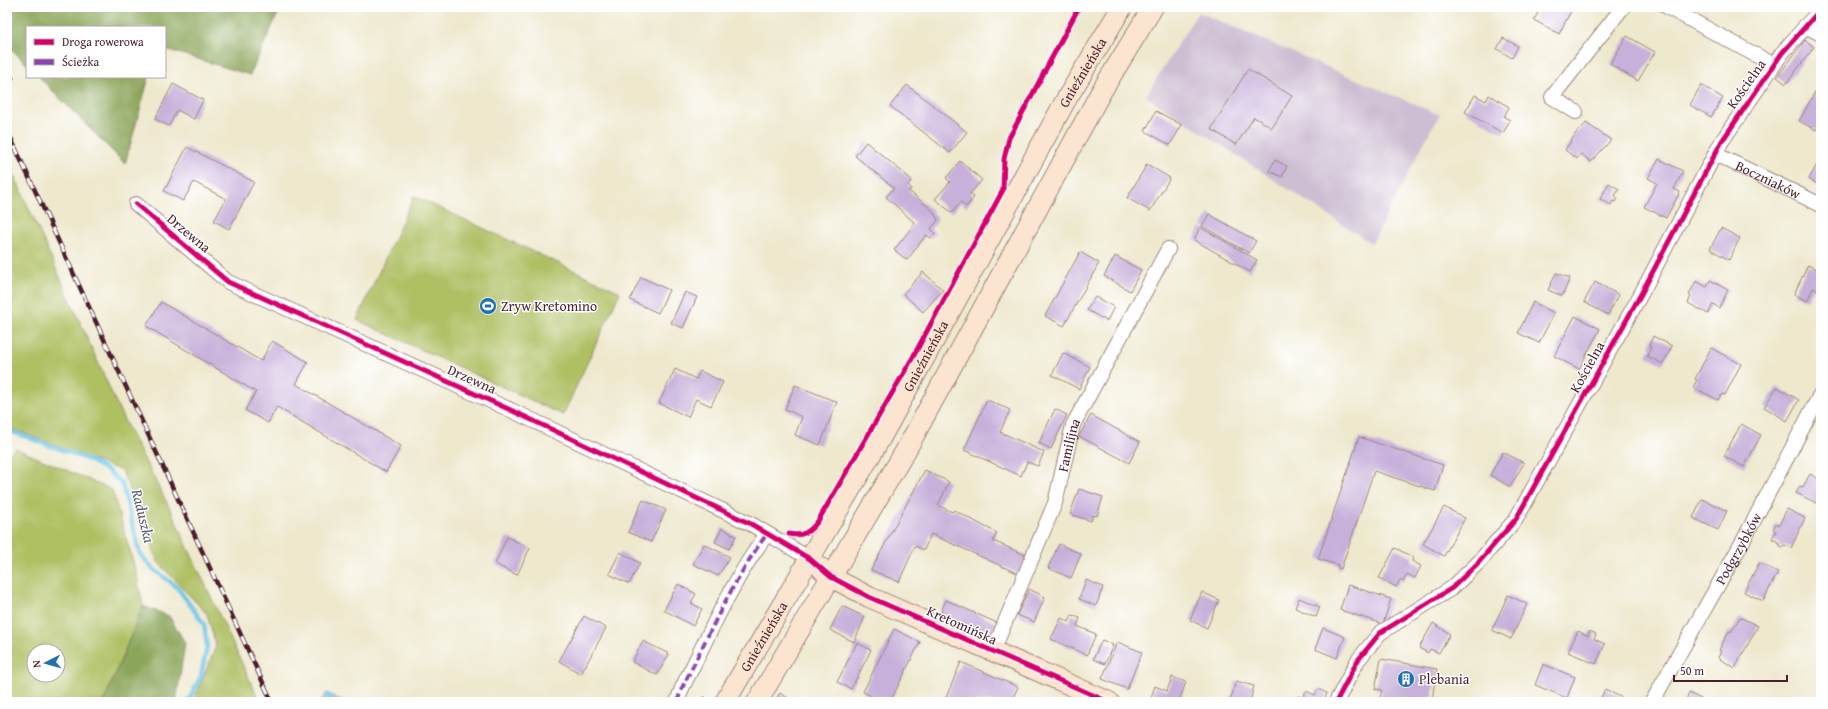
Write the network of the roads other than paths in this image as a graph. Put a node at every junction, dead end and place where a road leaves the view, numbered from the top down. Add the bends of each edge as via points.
1 (1122, 7) edge
2 (1153, 7) edge
3 (1623, 7) edge
4 (1667, 7) edge
5 (1821, 9) edge
6 (1805, 26) junction
7 (1821, 34) edge
8 (1774, 65) junction
9 (1576, 112) dead end
10 (1716, 154) junction
11 (136, 204) dead end
12 (1821, 205) edge
13 (1168, 249) dead end
14 (1821, 393) edge
15 (767, 534) junction
16 (810, 559) junction
17 (831, 577) junction
18 (992, 651) junction
19 (677, 702) edge
20 (725, 702) edge
21 (756, 702) edge
22 (1110, 702) edge
23 (1336, 702) edge
24 (1652, 702) edge

1 - 16 main road, Gnieźnieńska via 1078,79 904,396
2 - 17 main road, Gnieźnieńska via 1101,92 938,393
3 - 9 street via 1552,97
4 - 8 street, Kościelna
5 - 6 street, Kościelna
6 - 7 street
6 - 8 street, Kościelna
8 - 10 street, Kościelna via 1722,141
10 - 12 street, Boczniaków
10 - 23 street, Kościelna via 1516,519 1478,563 1452,588 1380,633 1358,660
11 - 15 street, Drzewna via 228,282 522,415 751,524
13 - 18 street, Familijna via 1073,425 1055,503
14 - 24 street, Podgrzybków via 1743,541
15 - 16 street, Drzewna
15 - 19 street via 730,594
16 - 17 main road, Kretomińska
16 - 20 main road, Gnieźnieńska
17 - 18 main road, Kretomińska via 869,597
17 - 21 main road, Gnieźnieńska
18 - 22 main road, Kretomińska

